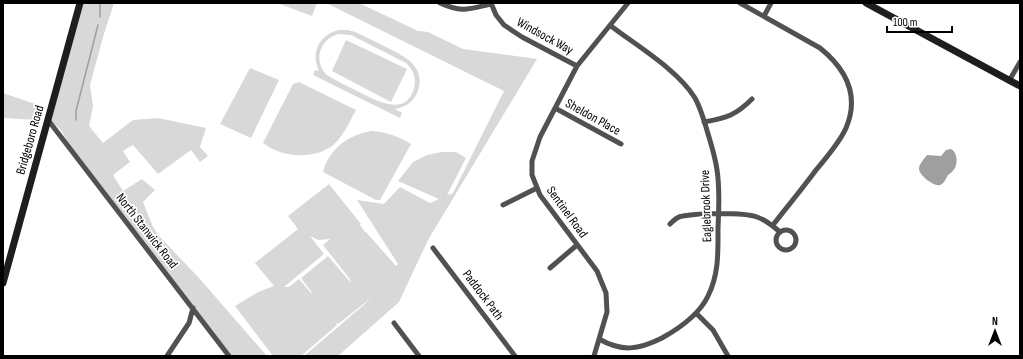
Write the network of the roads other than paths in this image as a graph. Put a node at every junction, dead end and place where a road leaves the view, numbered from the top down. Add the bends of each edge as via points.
1 (80, 3) edge
2 (440, 3) edge
3 (491, 3) edge
4 (628, 3) edge
5 (740, 3) edge
6 (771, 3) edge
7 (866, 3) edge
8 (764, 16) junction
9 (611, 26) junction
10 (1020, 62) edge
11 (577, 66) junction
12 (1009, 80) junction
13 (1020, 86) edge
14 (752, 99) dead end
15 (555, 108) junction
16 (48, 120) junction
17 (704, 122) junction
18 (621, 144) dead end
19 (536, 188) junction
20 (503, 205) dead end
21 (718, 214) junction
22 (670, 224) dead end
23 (772, 225) junction
24 (780, 232) dead end
25 (577, 245) junction
26 (433, 248) dead end
27 (550, 268) dead end
28 (3, 283) edge
29 (193, 308) junction
30 (696, 313) junction
31 (394, 323) dead end
32 (599, 339) junction
33 (168, 356) edge
34 (229, 356) edge
35 (419, 356) edge
36 (515, 356) edge
37 (594, 356) edge
38 (728, 356) edge

1 - 16 main road, Bridgeboro Road
2 - 3 street via 465,10
3 - 11 street, Windsock Way via 504,25
4 - 9 street, Sentinel Road
5 - 8 street
6 - 8 street
7 - 12 main road
8 - 23 street via 831,57 846,77 851,102 850,115 843,134
9 - 11 street, Sentinel Road
9 - 17 street, Eaglebrook Drive via 683,82 695,98
10 - 12 street
11 - 15 street, Sentinel Road
12 - 13 main road
14 - 17 street via 734,114
15 - 18 street, Sheldon Place
15 - 19 street, Sentinel Road via 540,137 532,161 532,175
16 - 28 main road, Bridgeboro Road
16 - 29 street, North Stanwick Road
17 - 21 street, Eaglebrook Drive via 717,171
19 - 20 street
19 - 25 street, Sentinel Road
21 - 22 street via 682,216
21 - 23 street via 747,214
21 - 30 street, Eaglebrook Drive via 716,276 707,298
23 - 24 street
25 - 27 street
25 - 32 street, Sentinel Road via 597,271 606,293 607,312
26 - 36 street, Paddock Path
29 - 33 street via 189,323
29 - 34 street, North Stanwick Road
30 - 32 street, Eaglebrook Drive via 674,331 630,349 609,345
30 - 38 street via 714,330
31 - 35 street
32 - 37 street, Sentinel Road

